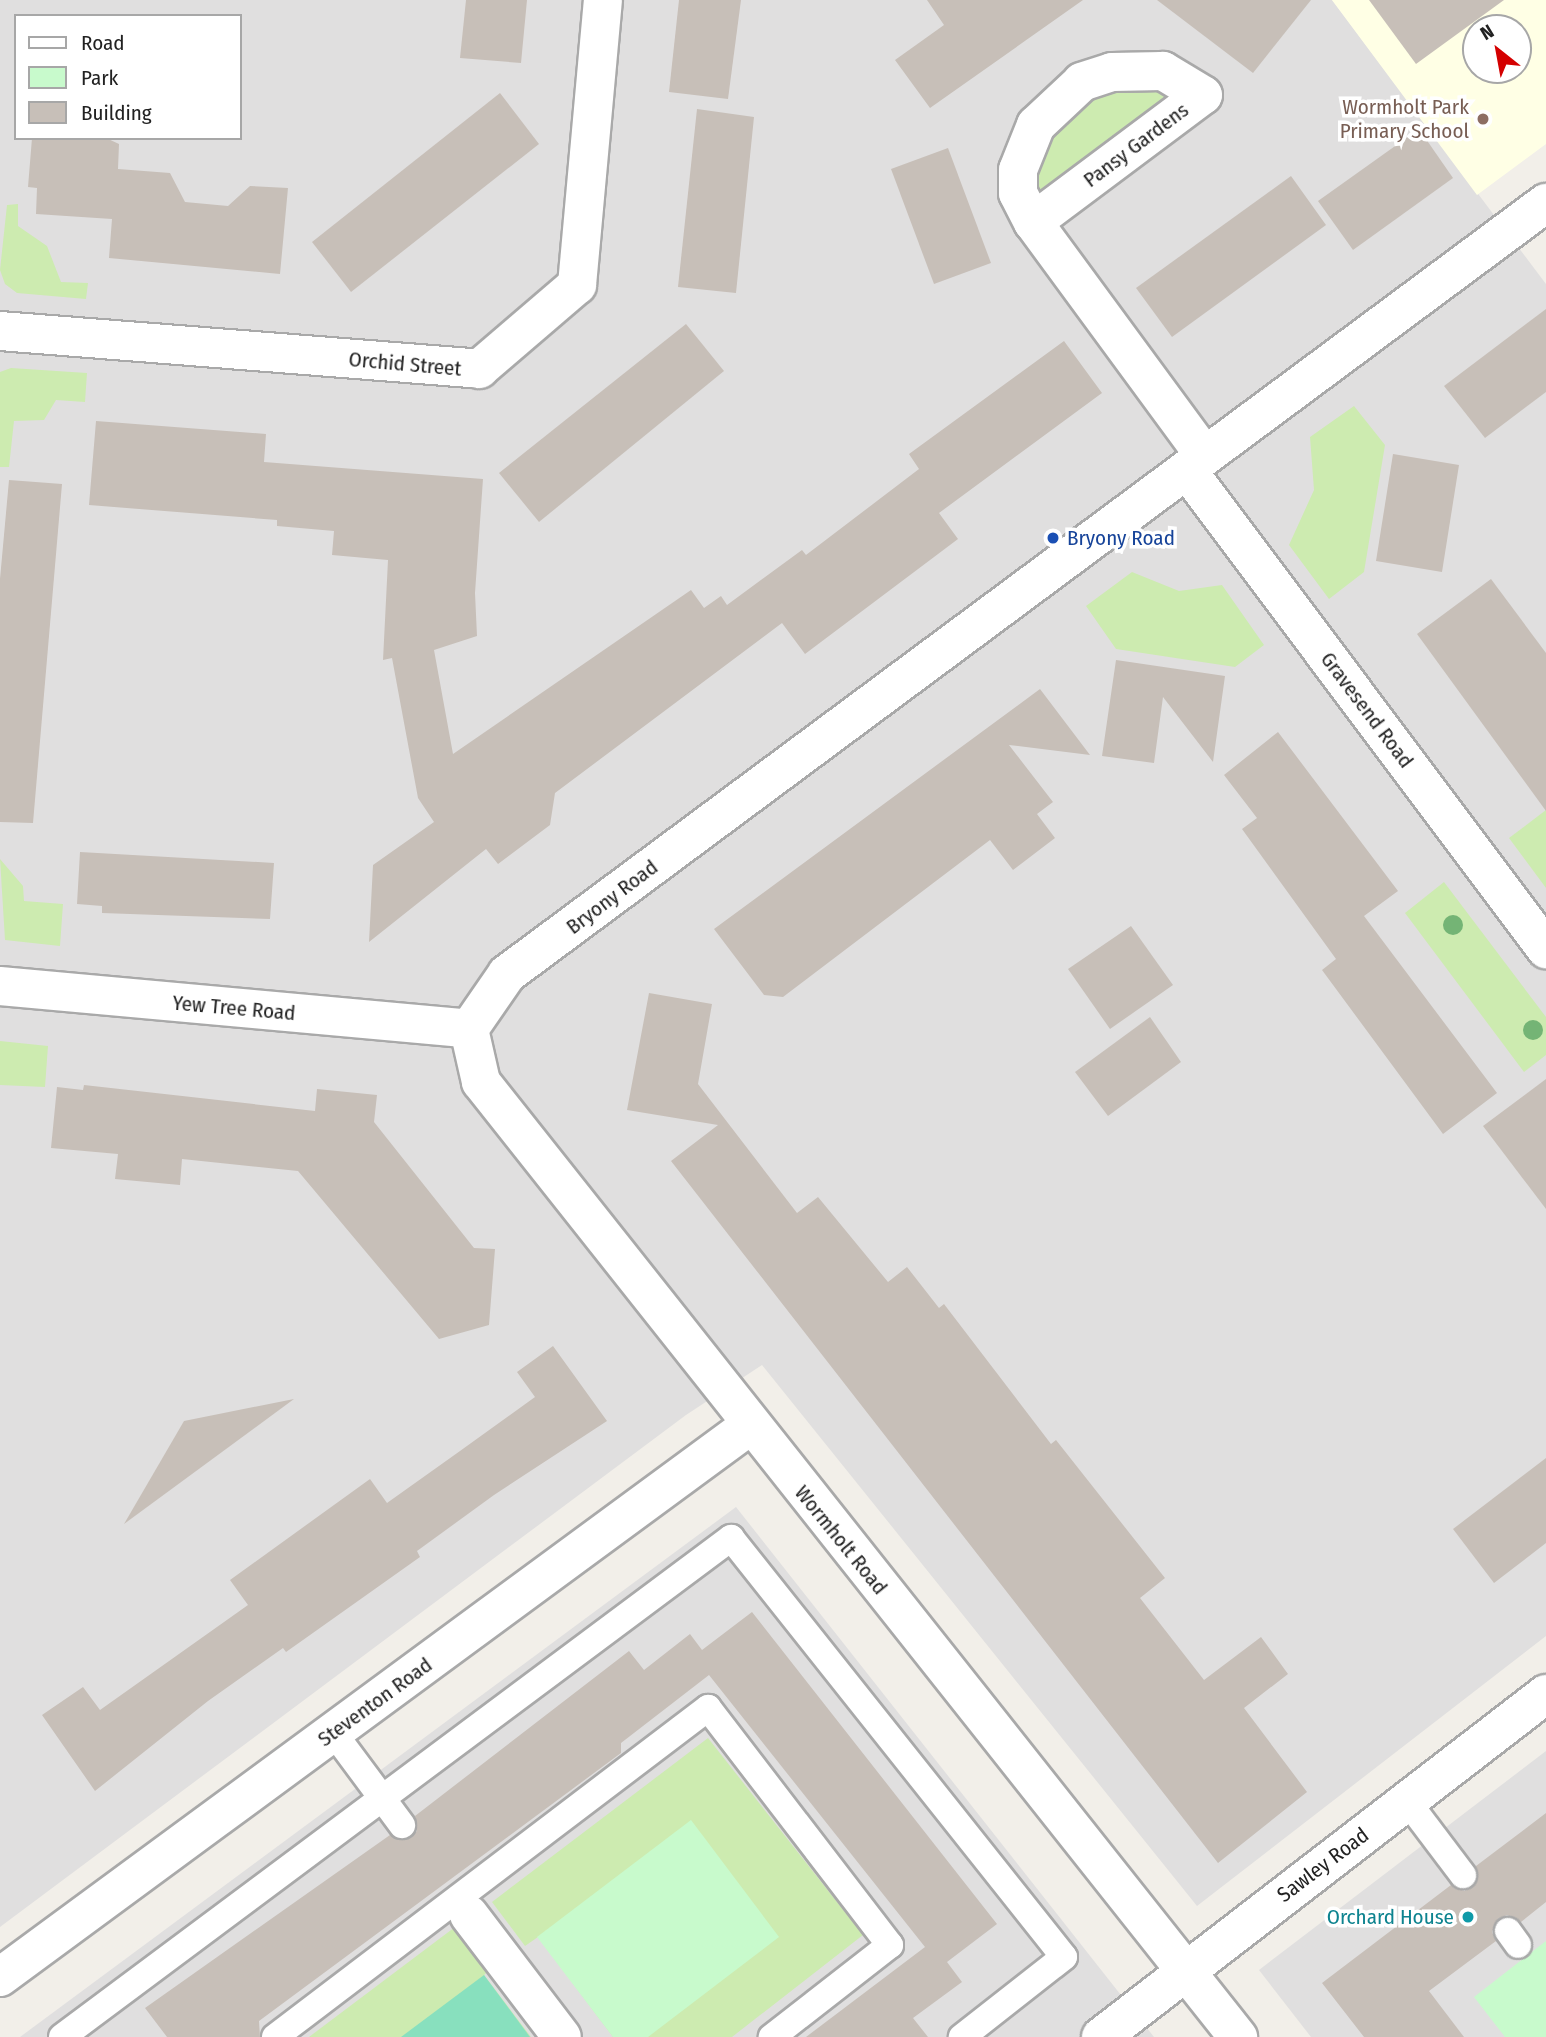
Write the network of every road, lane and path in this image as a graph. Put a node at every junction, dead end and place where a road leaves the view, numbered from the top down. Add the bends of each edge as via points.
1 (603, 0) edge
2 (1546, 203) edge
3 (1033, 222) junction
4 (0, 331) edge
5 (1196, 463) junction
6 (1546, 949) edge
7 (0, 986) edge
8 (469, 1030) junction
9 (749, 1426) junction
10 (1546, 1694) edge
11 (333, 1732) junction
12 (382, 1798) junction
13 (1407, 1801) junction
14 (402, 1825) dead end
15 (1463, 1875) dead end
16 (457, 1900) junction
17 (1185, 1970) junction
18 (0, 1977) edge
19 (62, 2037) edge
20 (275, 2037) edge
21 (562, 2037) edge
22 (772, 2037) edge
23 (962, 2037) edge
24 (1101, 2037) edge
25 (1238, 2037) edge

1 - 4 street, Orchid Street via 577,285 480,369
2 - 5 street, Bryony Road
3 - 3 street, Pansy Gardens via 1018,193 1018,170 1036,125 1056,101 1082,82 1137,69 1186,80 1202,95
3 - 5 street, Pansy Gardens
5 - 6 street, Gravesend Road
5 - 8 street, Bryony Road via 507,974
7 - 8 street, Yew Tree Road
8 - 9 street, Wormholt Road via 481,1082
9 - 11 street, Steventon Road
9 - 17 street, Wormholt Road
10 - 13 street, Sawley Road
11 - 12 lane
11 - 18 street, Steventon Road
12 - 14 lane
12 - 19 lane
12 - 23 lane via 731,1538 1064,1956
13 - 15 lane
13 - 17 street, Sawley Road
16 - 20 lane
16 - 21 street
16 - 22 lane via 708,1708 890,1945
17 - 24 street, Sawley Road
17 - 25 street, Wormholt Road

